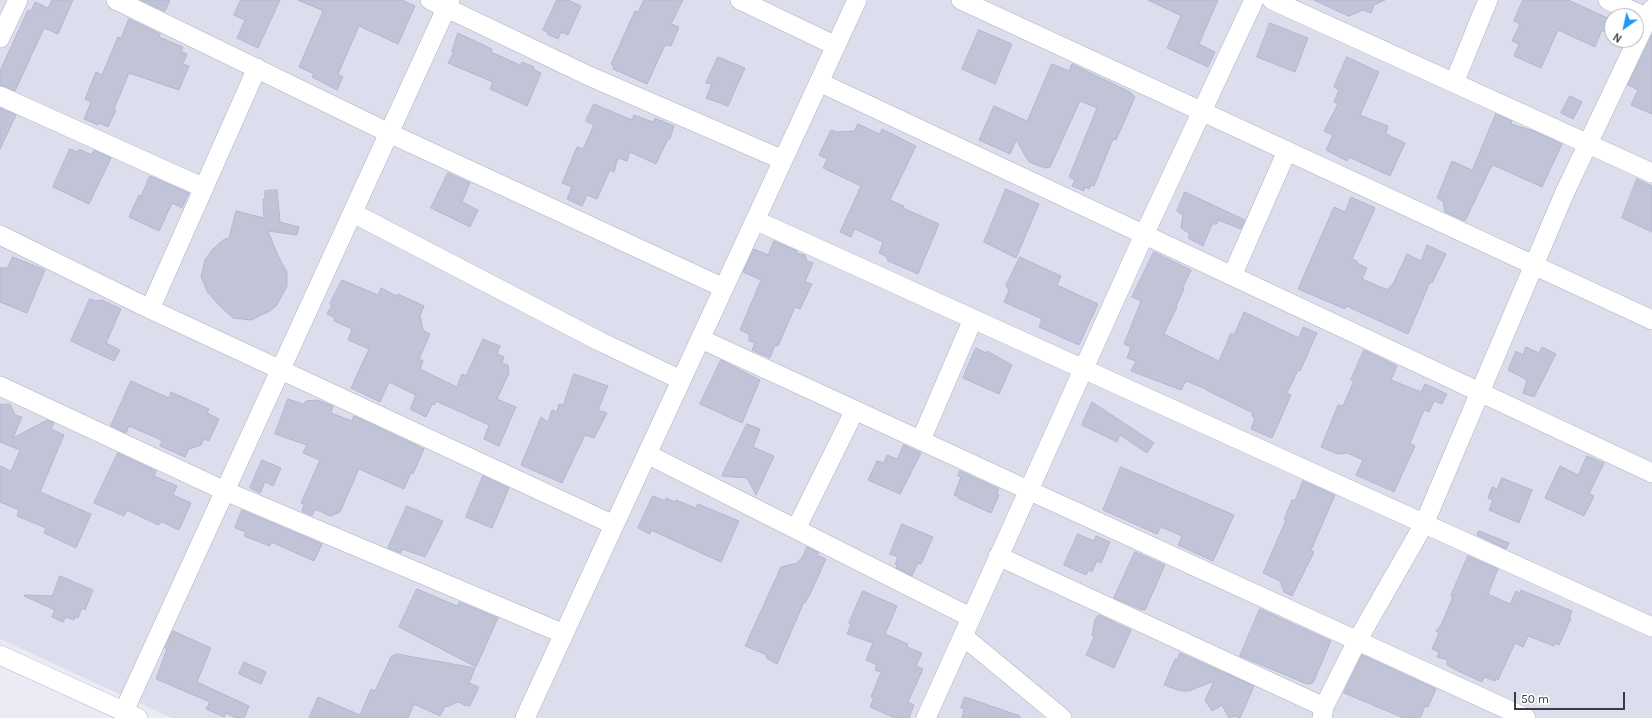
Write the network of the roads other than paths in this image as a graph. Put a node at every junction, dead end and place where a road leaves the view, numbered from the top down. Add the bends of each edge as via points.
1 (18, 0) edge
2 (116, 0) edge
3 (740, 0) edge
4 (857, 0) edge
5 (961, 0) edge
6 (1254, 0) edge
7 (1272, 0) edge
8 (1488, 0) edge
9 (1608, 0) edge
10 (442, 3) edge
11 (1651, 16) edge
12 (0, 38) edge
13 (836, 46) junction
14 (257, 68) junction
15 (819, 82) junction
16 (1454, 83) junction
17 (0, 96) edge
18 (1201, 111) junction
19 (390, 133) junction
20 (1588, 143) junction
21 (1287, 151) junction
22 (783, 160) junction
23 (1652, 173) edge
24 (204, 188) junction
25 (353, 213) junction
26 (755, 220) junction
27 (0, 235) edge
28 (1144, 235) junction
29 (1534, 265) junction
30 (1232, 276) junction
31 (724, 288) junction
32 (150, 309) junction
33 (973, 319) junction
34 (1652, 320) edge
35 (700, 338) junction
36 (1084, 369) junction
37 (281, 370) junction
38 (681, 380) junction
39 (0, 386) edge
40 (1479, 392) junction
41 (855, 410) junction
42 (921, 440) junction
43 (647, 454) junction
44 (1652, 474) edge
45 (1028, 490) junction
46 (225, 491) junction
47 (1424, 524) junction
48 (614, 525) junction
49 (796, 529) junction
50 (998, 556) junction
51 (970, 617) junction
52 (1652, 627) edge
53 (564, 634) junction
54 (964, 636) junction
55 (1357, 641) junction
56 (0, 655) edge
57 (1323, 713) edge
58 (131, 715) edge
59 (525, 718) edge
60 (926, 718) edge
61 (1062, 718) edge
62 (1526, 718) edge

1 - 12 street
2 - 14 street
3 - 13 street
4 - 13 street
5 - 18 street
6 - 18 street
7 - 16 street
8 - 16 street
9 - 11 street
10 - 19 street
10 - 22 street via 589,76
11 - 20 street
13 - 15 street
14 - 19 street
14 - 24 street
15 - 22 street
15 - 28 street
16 - 20 street
17 - 24 street
18 - 21 street
18 - 28 street
19 - 25 street
19 - 31 street
20 - 23 street
20 - 29 street
21 - 29 street
21 - 30 street
22 - 26 street
24 - 32 street
25 - 37 street
25 - 38 street via 592,337
26 - 31 street
26 - 33 street
27 - 32 street
28 - 30 street
28 - 36 street
29 - 34 street
29 - 40 street
30 - 40 street
31 - 35 street
32 - 37 street
33 - 36 street
33 - 42 street
35 - 38 street
35 - 41 street
36 - 45 street
36 - 47 street
37 - 46 street
37 - 48 street
38 - 43 street
39 - 46 street
40 - 44 street
40 - 47 street
41 - 42 street
41 - 49 street
42 - 45 street
43 - 48 street
43 - 49 street
45 - 50 street
45 - 55 street
46 - 53 street
46 - 58 street
47 - 52 street
47 - 55 street
48 - 53 street
49 - 51 street
50 - 51 street
50 - 57 street
51 - 54 street
53 - 59 street
54 - 60 street
54 - 61 street
55 - 57 street
55 - 62 street
56 - 58 street

